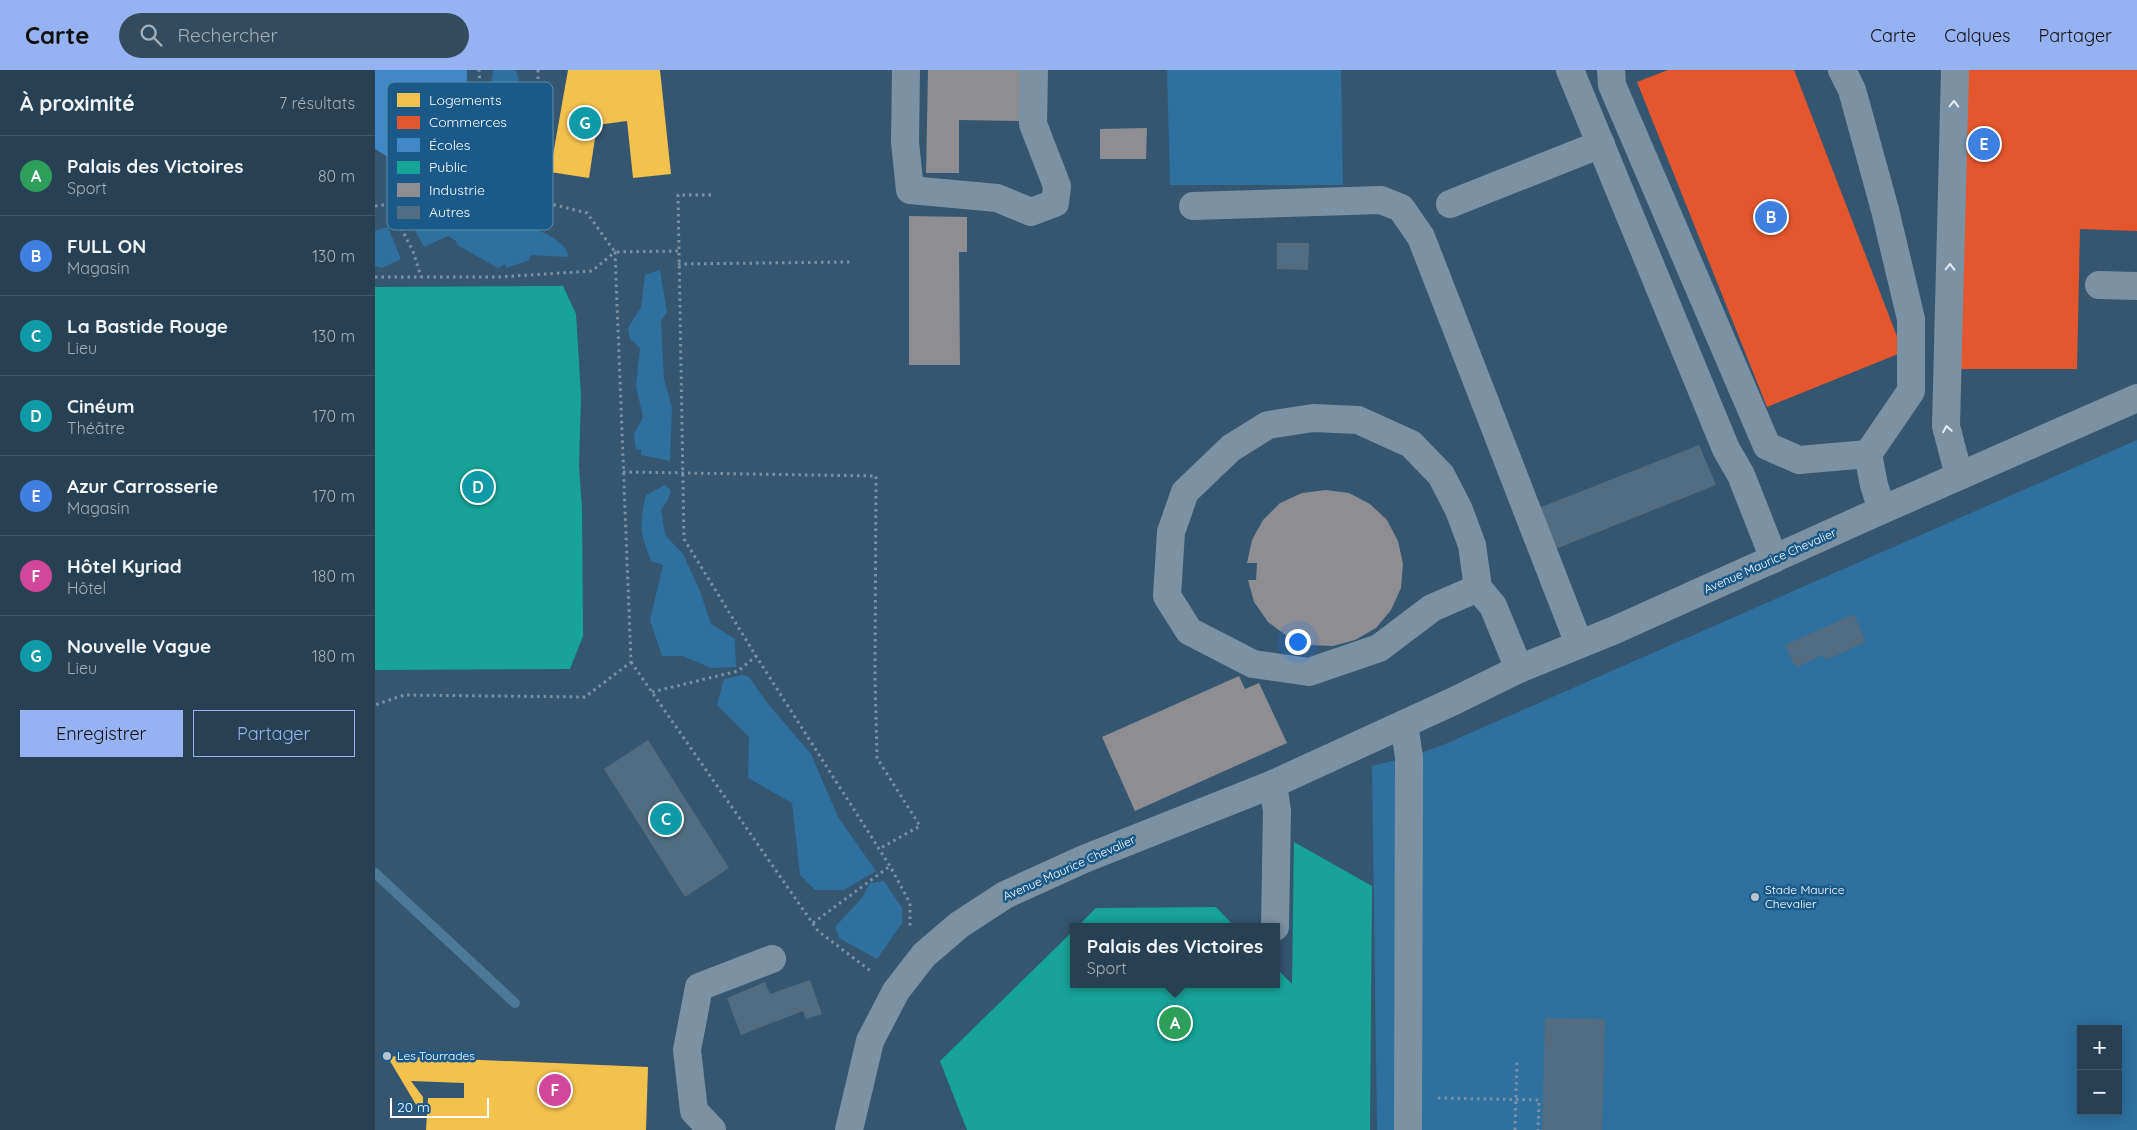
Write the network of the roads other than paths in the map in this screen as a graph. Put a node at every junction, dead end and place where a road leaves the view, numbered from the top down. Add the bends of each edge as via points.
1 (906, 70) edge
2 (1034, 70) edge
3 (1570, 70) edge
4 (1611, 70) edge
5 (1842, 70) edge
6 (1955, 70) edge
7 (1601, 144) junction
8 (1450, 204) dead end
9 (1193, 206) dead end
10 (2099, 285) dead end
11 (2137, 286) edge
12 (2137, 398) edge
13 (1868, 454) junction
14 (1959, 476) junction
15 (1882, 510) junction
16 (1774, 559) junction
17 (1478, 588) junction
18 (1579, 644) junction
19 (1519, 669) junction
20 (1404, 724) junction
21 (1273, 784) junction
22 (1275, 923) edge
23 (772, 959) dead end
24 (712, 1130) edge
25 (849, 1130) edge
26 (1408, 1130) edge

1 - 2 street via 905,142 910,190 997,198 1031,212 1055,203 1057,186 1033,124
3 - 7 street
4 - 13 street via 1612,85 1767,446 1799,460
5 - 13 street via 1851,90 1882,201 1911,319 1911,391
14 -> 6 street via 1946,426
7 - 8 street
7 - 16 street
9 - 18 street via 1381,200 1401,208 1421,237
10 - 11 street
12 - 14 street, Avenue Maurice Chevalier
13 - 15 street
14 - 15 street, Avenue Maurice Chevalier
15 - 16 street, Avenue Maurice Chevalier
16 - 18 street, Avenue Maurice Chevalier
17 - 17 street via 1432,608 1379,648 1309,672 1253,664 1189,631 1167,596 1171,532 1185,492 1231,448 1268,425 1313,418 1358,420 1411,444 1441,475 1472,545
17 - 19 street via 1493,606
18 - 19 street, Avenue Maurice Chevalier
19 - 20 street, Avenue Maurice Chevalier
20 - 21 street, Avenue Maurice Chevalier
20 - 26 street via 1409,757
21 - 22 street via 1277,811
21 - 25 street, Avenue Maurice Chevalier via 1005,895 959,925 924,955 896,991 870,1041
23 - 24 street via 699,987 687,1050 694,1112

